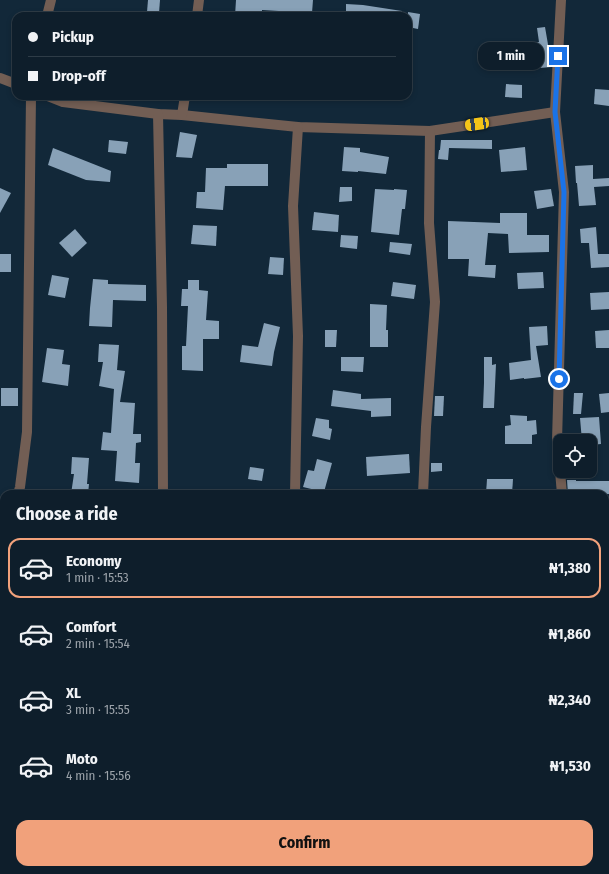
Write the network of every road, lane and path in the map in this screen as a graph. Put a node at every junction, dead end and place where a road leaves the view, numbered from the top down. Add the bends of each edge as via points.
1 (51, 0) edge
2 (199, 0) edge
3 (562, 0) edge
4 (48, 12) edge
5 (197, 12) edge
6 (0, 78) edge
7 (12, 82) edge
8 (31, 100) edge
9 (58, 100) edge
10 (184, 100) edge
11 (555, 112) junction
12 (158, 114) junction
13 (182, 115) junction
14 (298, 127) junction
15 (430, 131) junction
16 (557, 434) edge
17 (561, 478) edge
18 (19, 490) edge
19 (163, 490) edge
20 (295, 490) edge
21 (422, 490) edge
22 (562, 490) edge

1 - 4 street
2 - 5 street
3 - 11 street
6 - 7 street
8 - 18 street via 27,432
9 - 12 street
10 - 13 street
11 - 15 street
11 - 16 street via 564,192
12 - 13 street
12 - 19 street
13 - 14 street
14 - 15 street
14 - 20 street via 293,206 298,336
15 - 21 street via 429,223 434,302
17 - 22 street

